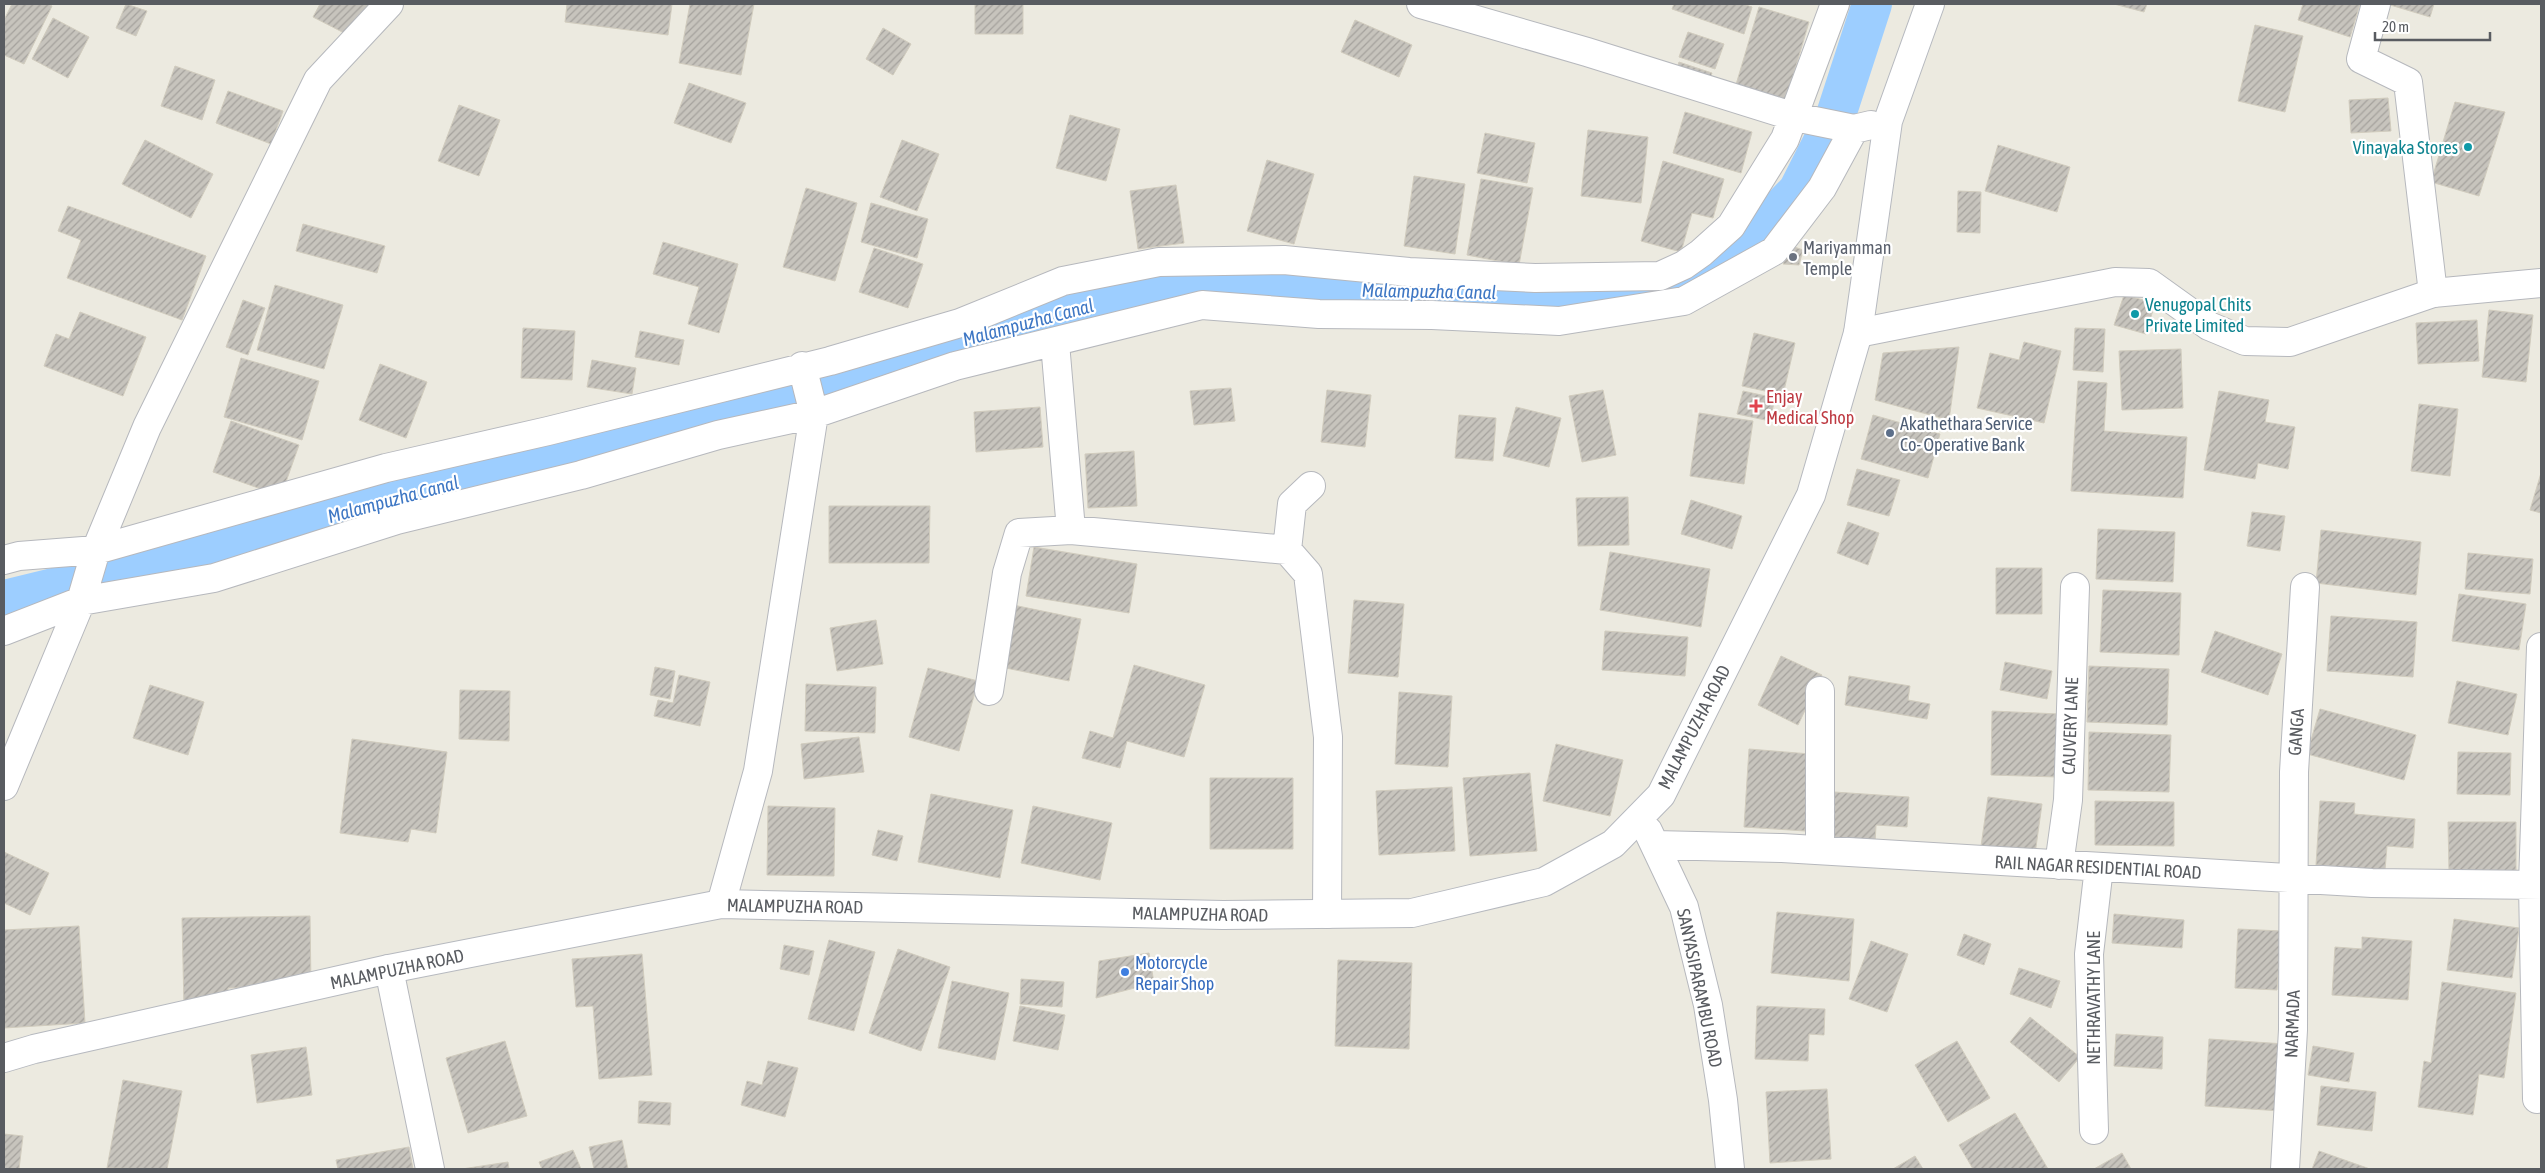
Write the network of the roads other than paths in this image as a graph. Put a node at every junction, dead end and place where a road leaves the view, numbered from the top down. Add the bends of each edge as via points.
1 (388, 4) edge
2 (1421, 4) edge
3 (1835, 4) edge
4 (1930, 4) edge
5 (2376, 4) edge
6 (1795, 117) junction
7 (1888, 121) junction
8 (1854, 129) junction
9 (2541, 283) edge
10 (2433, 293) junction
11 (1858, 333) junction
12 (1055, 343) junction
13 (802, 366) junction
14 (814, 414) junction
15 (1311, 486) dead end
16 (1071, 530) junction
17 (96, 550) junction
18 (1287, 550) junction
19 (9, 554) edge
20 (2075, 587) dead end
21 (2305, 587) dead end
22 (81, 600) junction
23 (4, 631) edge
24 (2541, 647) edge
25 (989, 691) dead end
26 (1820, 691) dead end
27 (4, 786) edge
28 (1640, 816) junction
29 (1655, 845) junction
30 (1820, 850) junction
31 (2059, 865) junction
32 (2099, 867) junction
33 (2293, 878) junction
34 (2537, 885) edge
35 (721, 904) junction
36 (1327, 914) junction
37 (389, 969) junction
38 (4, 1058) edge
39 (2537, 1099) dead end
40 (2094, 1130) dead end
41 (430, 1169) edge
42 (1730, 1169) edge
43 (2284, 1169) edge

1 - 17 street via 318,80 147,427
2 - 6 street
3 - 6 street
4 - 7 street, MALAMPUZHA ROAD
5 - 10 street via 2361,60 2408,82
6 - 8 street
6 - 13 street via 1730,226 1695,257 1660,276 1535,278 1409,272 1284,260 1159,262 1064,281 960,323 830,361
7 - 8 street
7 - 11 street, MALAMPUZHA ROAD
8 - 12 street via 1822,188 1774,251 1684,300 1559,321 1319,314 1202,305
9 - 10 street
10 - 11 street via 2290,342 2245,341 2209,326 2149,283 2115,282
11 - 28 street, MALAMPUZHA ROAD via 1811,495 1661,794
12 - 14 street via 955,366
12 - 16 street
13 - 14 street
13 - 17 street via 548,431 386,468
14 - 22 street via 718,435 581,475 397,520 214,578
14 - 35 street via 758,771
15 - 18 street via 1292,504
16 - 18 street
16 - 25 street via 1019,533 1008,573
17 - 19 street
17 - 22 street
18 - 36 street via 1308,574 1328,737
20 - 31 street, CAUVERY LANE via 2068,800
21 - 33 street, GANGA via 2294,772
22 - 23 street
22 - 27 street
24 - 34 street
26 - 30 street
28 - 29 street, SANYASIPARAMBU ROAD
28 - 36 street, MALAMPUZHA ROAD via 1613,844 1544,882 1412,913
29 - 30 street, RAIL NAGAR RESIDENTIAL ROAD
29 - 42 street, SANYASIPARAMBU ROAD via 1684,907 1708,1006 1724,1100
30 - 31 street, RAIL NAGAR RESIDENTIAL ROAD
31 - 32 street, RAIL NAGAR RESIDENTIAL ROAD
32 - 33 street, RAIL NAGAR RESIDENTIAL ROAD
32 - 40 street, NETHRAVATHY LANE via 2089,954
33 - 34 street, RAIL NAGAR RESIDENTIAL ROAD via 2372,883
33 - 43 street, NARMADA via 2293,1030
34 - 39 street
35 - 36 street, MALAMPUZHA ROAD via 1223,915
35 - 37 street, MALAMPUZHA ROAD
37 - 38 street, MALAMPUZHA ROAD via 43,1046
37 - 41 street

